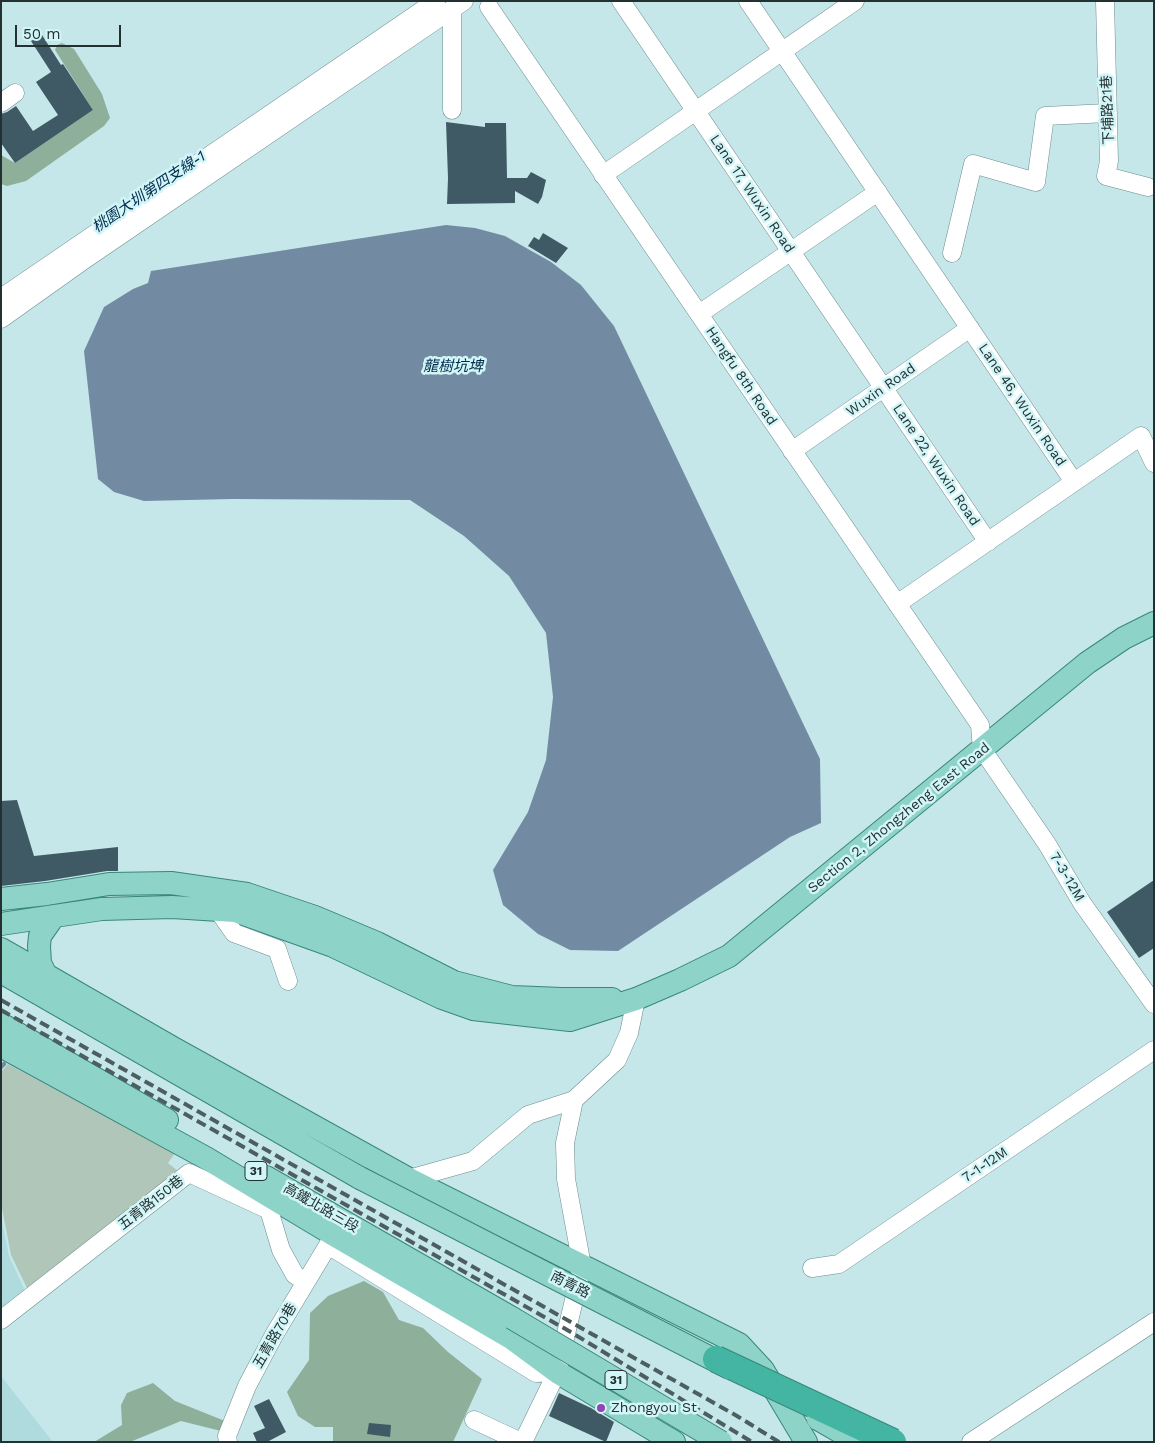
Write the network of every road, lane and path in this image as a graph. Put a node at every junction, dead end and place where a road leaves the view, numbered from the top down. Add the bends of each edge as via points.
1 (436, 1) edge
2 (621, 1) edge
3 (748, 1) edge
4 (855, 1) edge
5 (1105, 1) edge
6 (458, 5) edge
7 (488, 7) dead end
8 (782, 52) junction
9 (316, 92) junction
10 (452, 110) dead end
11 (696, 111) junction
12 (1108, 113) junction
13 (603, 175) junction
14 (1152, 187) edge
15 (878, 192) junction
16 (791, 251) junction
17 (952, 253) dead end
18 (1, 298) edge
19 (699, 314) junction
20 (1, 319) edge
21 (970, 328) junction
22 (884, 388) junction
23 (792, 451) junction
24 (1154, 463) edge
25 (1074, 482) junction
26 (988, 542) junction
27 (897, 604) junction
28 (1154, 623) edge
29 (982, 749) junction
30 (1, 899) edge
31 (219, 900) junction
32 (54, 916) junction
33 (1, 924) edge
34 (1, 949) edge
35 (1, 972) edge
36 (46, 975) junction
37 (288, 981) dead end
38 (636, 999) junction
39 (1154, 1004) edge
40 (1, 1024) edge
41 (1, 1046) edge
42 (1154, 1050) edge
43 (574, 1100) junction
44 (206, 1158) junction
45 (189, 1173) junction
46 (408, 1179) junction
47 (331, 1240) junction
48 (582, 1266) junction
49 (812, 1268) dead end
50 (306, 1282) junction
51 (1, 1320) edge
52 (1154, 1322) edge
53 (565, 1345) junction
54 (531, 1352) junction
55 (716, 1360) junction
56 (557, 1372) junction
57 (474, 1420) dead end
58 (228, 1442) edge
59 (522, 1442) edge
60 (674, 1442) edge
61 (721, 1442) edge
62 (806, 1442) edge
63 (858, 1442) edge
64 (893, 1442) edge
65 (971, 1442) edge

1 - 9 street
2 - 11 street, Lane 17, Wuxin Road
3 - 8 street, Lane 46, Wuxin Road
4 - 8 street
5 - 12 street, 下埔路21巷
6 - 9 street
6 - 10 street
7 - 13 street, Hangfu 8th Road
8 - 11 street
8 - 15 street, Lane 46, Wuxin Road
9 - 18 street
9 - 20 street
11 - 13 street
11 - 16 street, Lane 17, Wuxin Road
12 - 14 street, 下埔路21巷 via 1106,176
12 - 17 street via 1045,116 1036,182 973,164
13 - 19 street, Hangfu 8th Road
15 - 16 street
15 - 21 street, Lane 46, Wuxin Road
16 - 19 street
16 - 22 street, Lane 17, Wuxin Road
19 - 23 street, Hangfu 8th Road
21 - 22 street, Wuxin Road
21 - 25 street, Lane 46, Wuxin Road
22 - 23 street, Wuxin Road
22 - 26 street, Lane 22, Wuxin Road
23 - 27 street, Hangfu 8th Road
24 - 25 street via 1141,436
25 - 26 street
26 - 27 street
27 - 29 street, Hangfu 8th Road via 980,725
28 - 29 main road, Section 2, Zhongzheng East Road via 1124,638 1087,664
29 - 38 main road, Section 2, Zhongzheng East Road via 729,956
29 - 39 street, 7-3-12M via 1047,844 1082,904
30 - 31 main road, Section 2, Zhongzheng East Road via 109,884 171,883
31 - 32 main road, Section 2, Zhongzheng East Road
31 - 37 street via 234,933 277,949
31 - 38 main road, Section 2, Zhongzheng East Road via 247,894 377,943 454,982 512,997
32 - 33 main road, Section 2, Zhongzheng East Road
32 - 36 main road via 40,936 40,963
34 - 36 main road
35 - 55 main road, 南青路, bridge via 360,1178
36 - 46 main road
38 - 43 street via 629,1033 617,1060
40 - 61 main road, 高鐵北路三段 / 31, bridge
41 - 44 main road, 高鐵北路三段
42 - 49 street, 7-1-12M via 839,1264
43 - 46 street via 528,1115 473,1160
43 - 48 street via 565,1143 566,1179
44 - 45 street
44 - 47 main road, 高鐵北路三段
45 - 50 street, 五青路150巷 via 269,1210 282,1250 296,1275
45 - 51 street, 五青路150巷
46 - 48 main road, 南青路
47 - 50 street, 五青路70巷
47 - 54 main road
47 - 56 street via 536,1373
48 - 53 street
48 - 62 main road, 南青路 via 739,1344 763,1370
50 - 58 street, 五青路70巷 via 247,1386 227,1436
52 - 65 street
53 - 54 main road
53 - 56 street
54 - 56 main road
55 - 63 main road, 南青路, bridge
55 - 64 highway, bridge
56 - 59 street
56 - 60 main road
57 - 59 street

